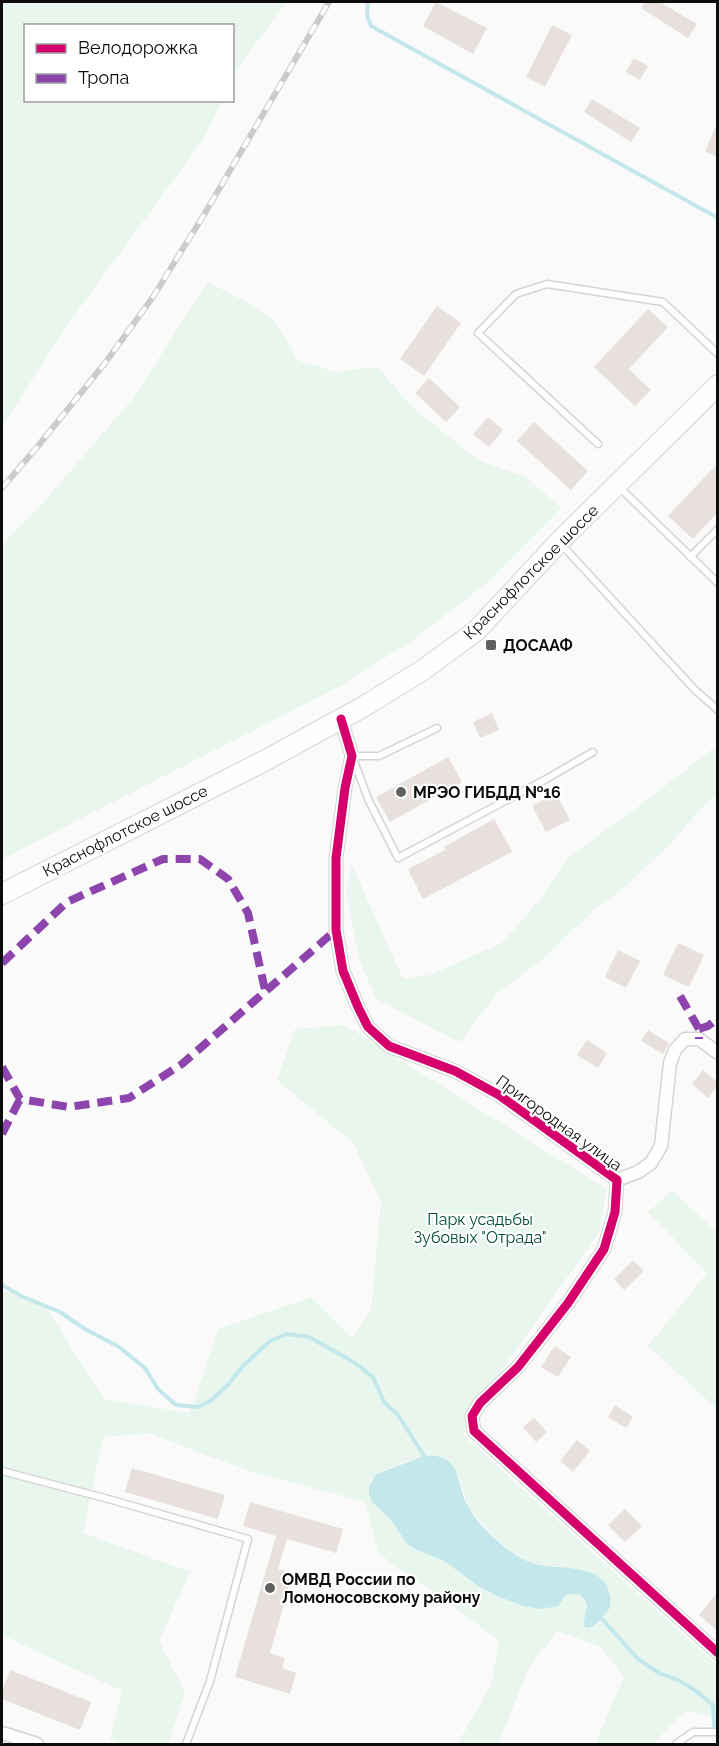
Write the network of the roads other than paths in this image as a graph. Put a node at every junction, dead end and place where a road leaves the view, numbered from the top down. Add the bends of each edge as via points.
1 (717, 354) edge
2 (717, 385) edge
3 (598, 444) dead end
4 (617, 486) junction
5 (717, 530) edge
6 (559, 542) junction
7 (690, 557) junction
8 (717, 583) edge
9 (717, 711) edge
10 (341, 719) junction
11 (436, 728) dead end
12 (593, 752) dead end
13 (352, 756) junction
14 (2, 894) edge
15 (717, 1053) edge
16 (617, 1180) junction
17 (2, 1471) edge
18 (717, 1653) edge
19 (717, 1732) edge
20 (2, 1733) edge
21 (37, 1744) edge
22 (186, 1744) edge
23 (676, 1744) edge

1 - 3 lane via 663,302 547,284 516,294 478,333
2 - 4 main road, Краснофлотское шоссе
4 - 6 main road, Краснофлотское шоссе
4 - 7 lane
5 - 7 lane
6 - 9 lane
6 - 10 main road, Краснофлотское шоссе via 476,631 423,670
7 - 8 lane
10 - 13 street
10 - 14 main road, Краснофлотское шоссе
11 - 13 lane via 379,756
12 - 13 lane via 398,858 369,801
13 - 16 street, Пригородная улица via 336,858 336,930 343,971 368,1028 389,1046 454,1071 499,1095
15 - 16 street via 699,1039 685,1039 675,1050 670,1063 662,1146 638,1172
16 - 18 street, Пригородная улица via 615,1212 604,1249 518,1367 480,1403 472,1416 474,1431
17 - 22 lane via 248,1539 210,1681
19 - 23 lane via 693,1732
20 - 21 street

